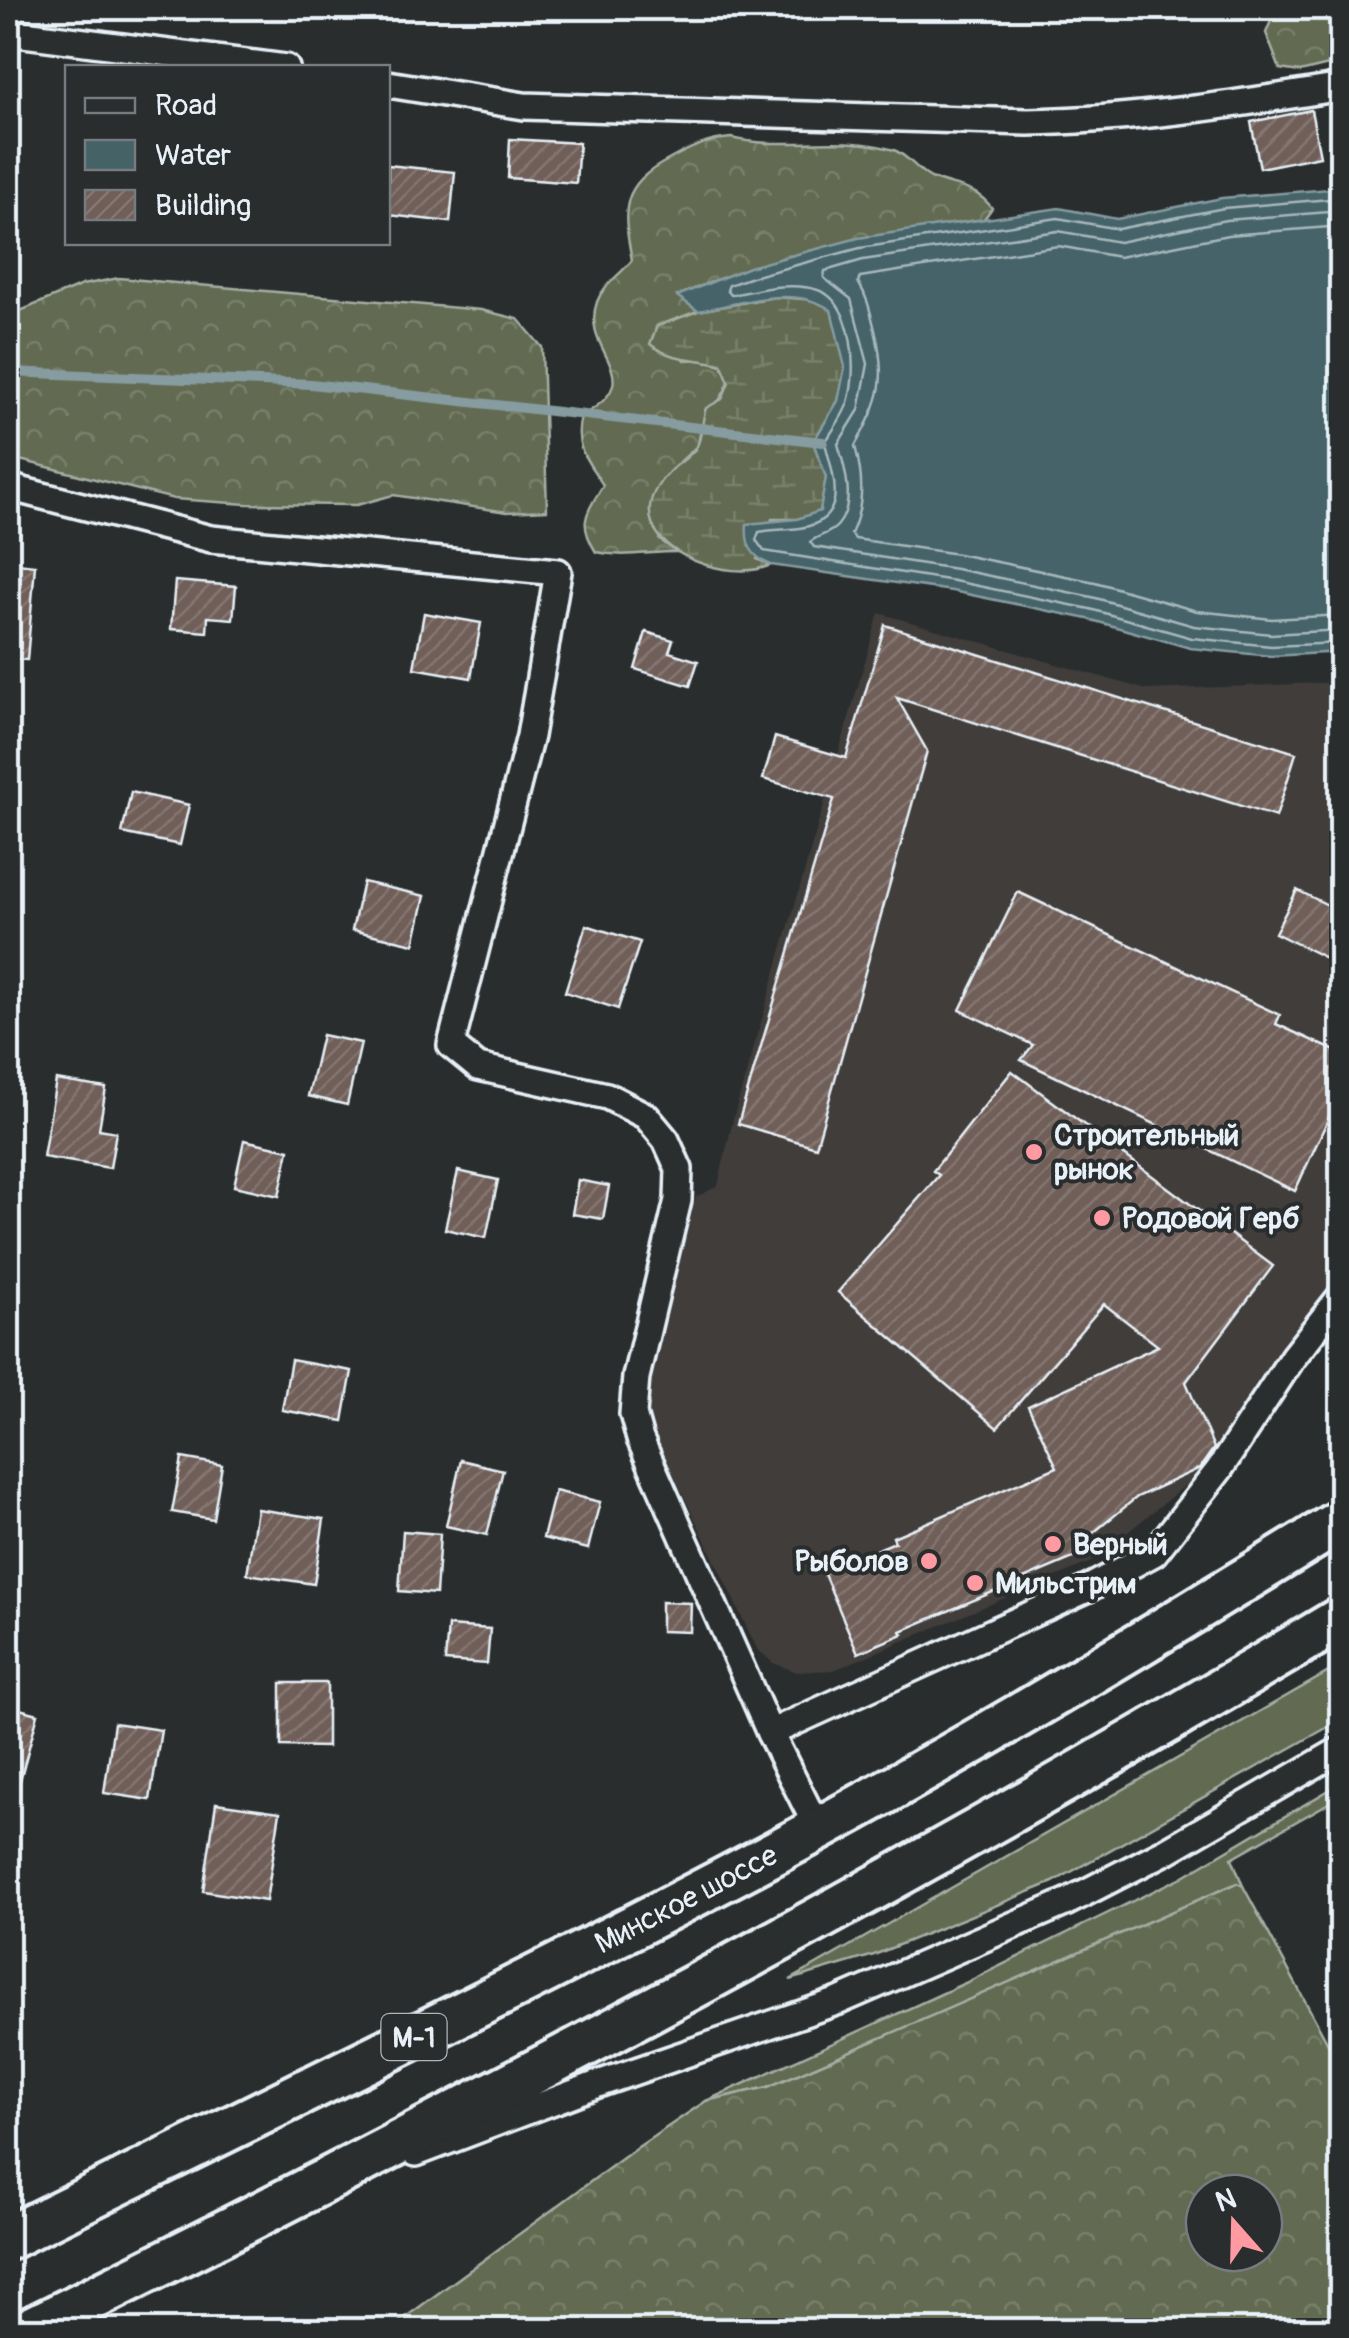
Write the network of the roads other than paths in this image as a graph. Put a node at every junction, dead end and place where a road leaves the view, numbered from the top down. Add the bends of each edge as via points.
1 (8, 32) edge
2 (263, 65) edge
3 (390, 84) edge
4 (1342, 87) edge
5 (8, 487) edge
6 (1342, 1295) edge
7 (1342, 1520) edge
8 (1342, 1618) edge
9 (770, 1733) junction
10 (1342, 1749) edge
11 (818, 1829) junction
12 (285, 2203) junction
13 (8, 2238) edge
14 (29, 2330) edge

1 - 2 street
3 - 4 street via 524,106 1028,122 1220,107
5 - 9 street via 211,539 558,572 530,736 451,1044 478,1067 607,1096 646,1116 680,1169 633,1414
6 - 9 street via 1154,1552
7 - 11 highway, Минское шоссе / М-1
8 - 12 highway via 949,1849
9 - 11 street
10 - 12 street via 1067,1902 838,2001
11 - 13 highway, Минское шоссе / М-1
12 - 14 highway

